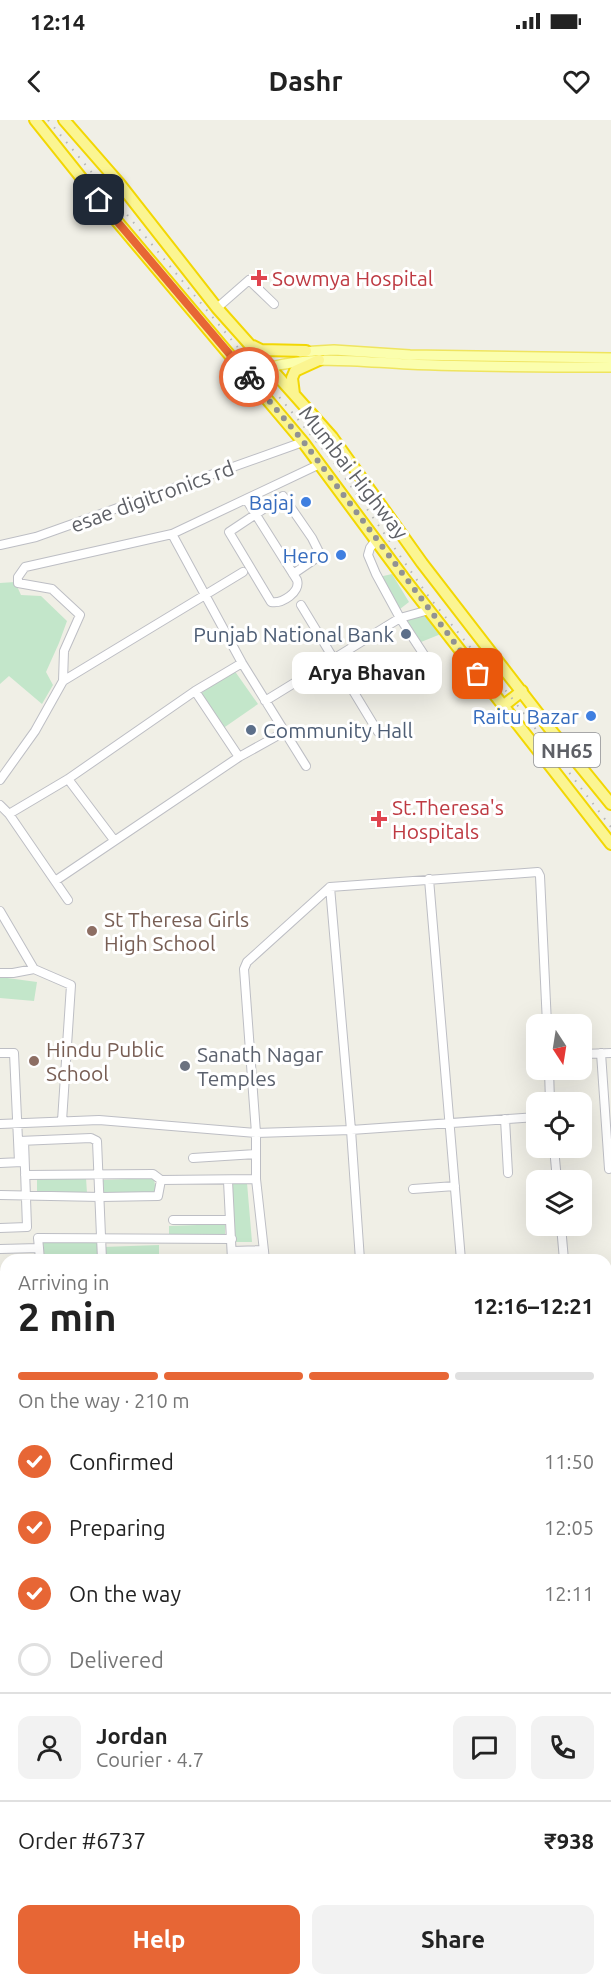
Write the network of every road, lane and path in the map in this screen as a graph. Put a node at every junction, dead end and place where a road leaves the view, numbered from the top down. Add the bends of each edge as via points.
1 (35, 120) edge
2 (64, 120) edge
3 (119, 183) junction
4 (99, 200) junction
5 (274, 304) dead end
6 (218, 308) junction
7 (250, 345) junction
8 (306, 351) junction
9 (262, 356) junction
10 (611, 358) edge
11 (319, 360) junction
12 (271, 367) junction
13 (611, 367) edge
14 (294, 394) junction
15 (303, 441) junction
16 (320, 464) junction
17 (276, 485) junction
18 (283, 496) junction
19 (246, 499) junction
20 (255, 515) junction
21 (172, 534) junction
22 (376, 540) junction
23 (0, 545) edge
24 (243, 572) dead end
25 (293, 574) junction
26 (205, 596) junction
27 (301, 605) dead end
28 (429, 610) junction
29 (400, 618) junction
30 (333, 658) junction
31 (242, 663) junction
32 (432, 667) dead end
33 (63, 681) junction
34 (195, 691) junction
35 (522, 691) junction
36 (265, 701) junction
37 (503, 706) junction
38 (284, 732) junction
39 (378, 732) dead end
40 (239, 757) junction
41 (306, 766) dead end
42 (68, 779) junction
43 (0, 780) edge
44 (611, 804) edge
45 (0, 805) edge
46 (9, 814) junction
47 (114, 840) junction
48 (611, 844) edge
49 (429, 879) junction
50 (55, 881) junction
51 (330, 887) junction
52 (68, 900) dead end
53 (0, 911) edge
54 (34, 969) junction
55 (0, 973) edge
56 (546, 1014) edge
57 (0, 1053) edge
58 (592, 1053) edge
59 (601, 1053) junction
60 (611, 1053) edge
61 (526, 1118) edge
62 (504, 1119) junction
63 (62, 1122) junction
64 (19, 1123) junction
65 (450, 1123) junction
66 (0, 1124) edge
67 (351, 1130) junction
68 (256, 1133) junction
69 (22, 1141) junction
70 (256, 1154) junction
71 (193, 1158) dead end
72 (22, 1162) junction
73 (0, 1163) edge
74 (609, 1169) dead end
75 (508, 1173) dead end
76 (99, 1174) junction
77 (25, 1175) junction
78 (256, 1179) junction
79 (161, 1180) junction
80 (228, 1180) junction
81 (455, 1186) junction
82 (413, 1189) dead end
83 (0, 1196) edge
84 (26, 1196) junction
85 (101, 1197) junction
86 (173, 1220) dead end
87 (230, 1220) junction
88 (0, 1228) edge
89 (562, 1236) edge
90 (102, 1238) junction
91 (232, 1239) junction
92 (39, 1248) junction
93 (0, 1249) edge
94 (264, 1250) junction
95 (40, 1254) edge
96 (102, 1254) edge
97 (232, 1254) edge
98 (243, 1254) edge
99 (264, 1254) edge
100 (360, 1254) edge
101 (461, 1254) edge
102 (563, 1254) edge

1 - 4 highway, Mumbai Highway / NH65
2 - 3 highway, Mumbai Highway / NH65
3 - 4 highway
3 - 6 highway, Mumbai Highway / NH65
4 - 15 highway, Mumbai Highway / NH65
5 - 6 street via 249,280
6 - 7 highway, Mumbai Highway / NH65
7 - 8 highway via 261,350
7 - 9 highway, Mumbai Highway / NH65
8 - 9 main road
8 - 10 main road
9 - 12 highway, Mumbai Highway / NH65
11 - 12 main road
11 - 13 main road
11 - 14 highway via 295,371
12 - 14 highway, Mumbai Highway / NH65
14 - 35 highway, Mumbai Highway / NH65 via 332,437 422,563
15 - 16 highway, Mumbai Highway / NH65
15 - 23 street, esae digitronics rd via 36,537
16 - 17 street
16 - 22 highway, Mumbai Highway / NH65
17 - 18 street
17 - 19 street
18 - 20 street
18 - 25 street via 319,552 315,560
19 - 20 street
19 - 21 street
20 - 25 street
20 - 25 street via 229,532 271,602 296,591 298,585
21 - 26 street
21 - 33 street via 30,565 20,572 18,583 52,589 80,615 64,651
22 - 28 highway, Mumbai Highway / NH65
22 - 29 street via 368,555
24 - 26 street
26 - 31 street
26 - 33 street
27 - 30 street
28 - 29 street
28 - 37 highway, Mumbai Highway / NH65
29 - 30 street
29 - 32 street
30 - 36 street
30 - 39 street
31 - 34 street
31 - 36 street
33 - 43 street via 35,731
34 - 40 street
34 - 42 street
35 - 37 highway
35 - 44 highway, Mumbai Highway / NH65
36 - 38 street
37 - 48 highway, Mumbai Highway / NH65
38 - 40 street
38 - 41 street
40 - 47 street
42 - 46 street
42 - 47 street
45 - 46 street
46 - 50 street
47 - 50 street
49 - 51 street
49 - 56 street via 538,872
49 - 65 street
50 - 52 street
51 - 67 street
51 - 68 street via 244,965
53 - 54 street
54 - 55 street
54 - 63 street via 71,985
57 - 64 street via 14,1053
58 - 59 street
59 - 60 street
59 - 74 street
61 - 62 street
62 - 65 street
62 - 75 street
63 - 64 street
63 - 68 street via 99,1120
64 - 66 street
64 - 69 street
65 - 67 street
65 - 81 street
67 - 68 street
67 - 100 street
68 - 70 street
69 - 72 street
69 - 76 street via 95,1139
70 - 71 street
70 - 78 street
72 - 73 street
72 - 77 street
76 - 77 street
76 - 79 street via 153,1174
76 - 85 street
77 - 84 street
78 - 80 street
78 - 94 street
79 - 80 street
79 - 85 street via 159,1196
80 - 87 street
81 - 82 street
81 - 101 street
83 - 84 street
84 - 85 street
84 - 88 street via 27,1227
85 - 90 street
86 - 87 street
87 - 91 street
89 - 102 street
90 - 91 street
90 - 92 street via 38,1238
90 - 96 street
91 - 97 street
92 - 93 street
92 - 95 street
94 - 98 street
94 - 99 street

